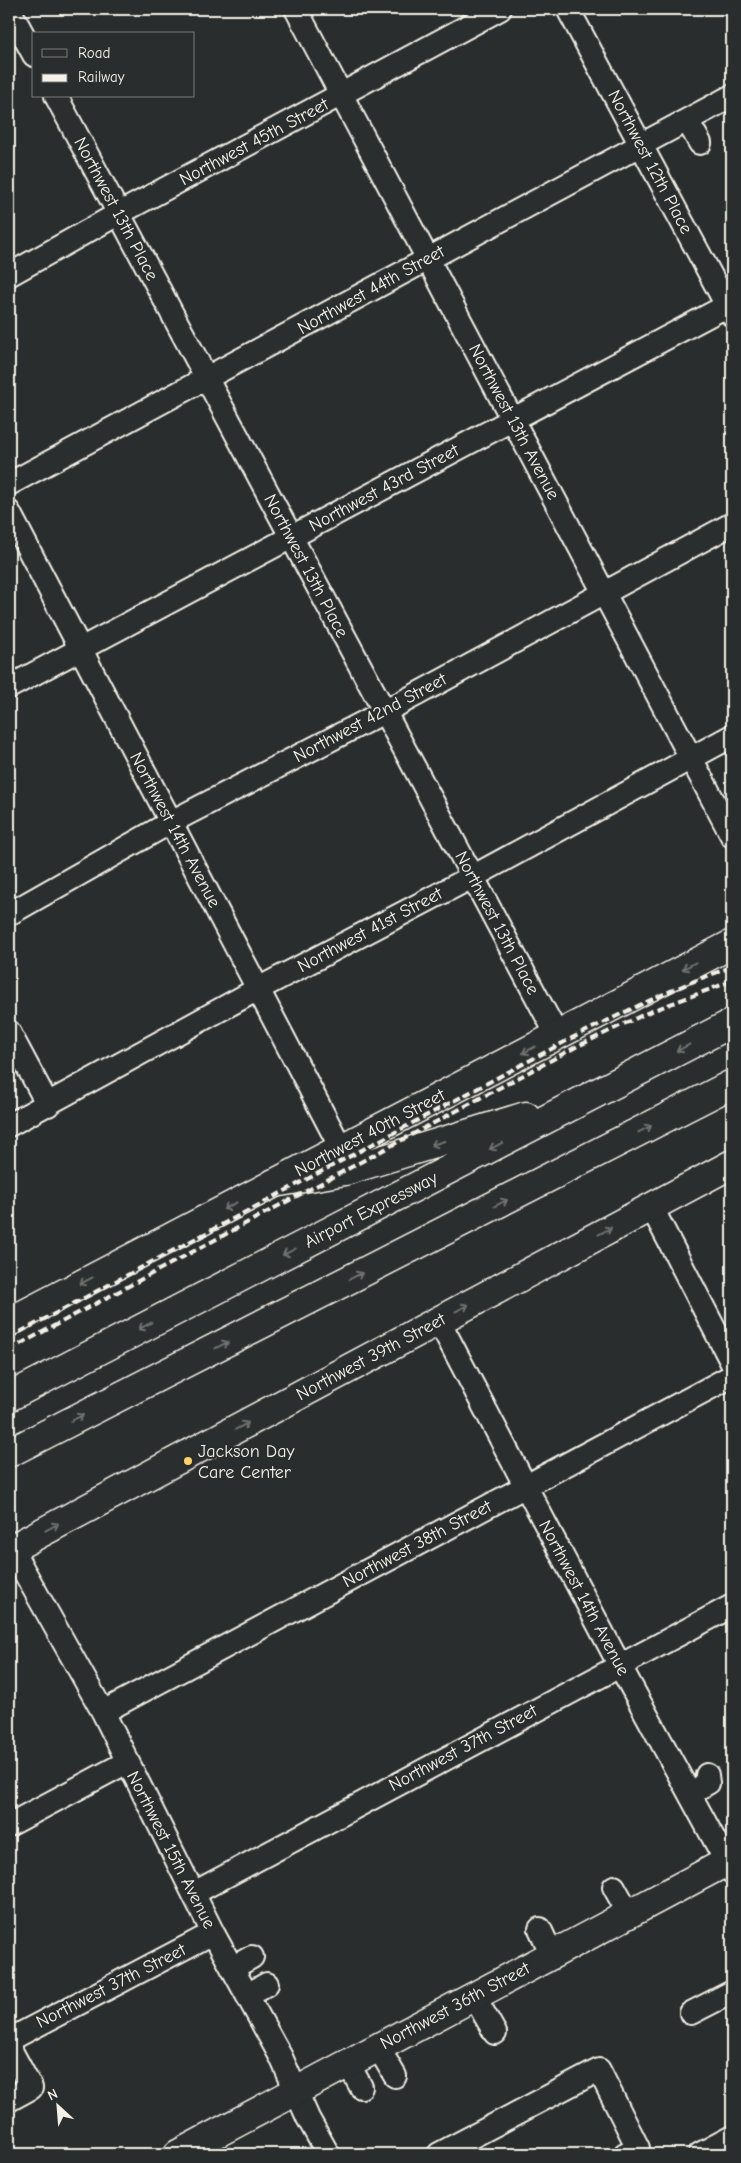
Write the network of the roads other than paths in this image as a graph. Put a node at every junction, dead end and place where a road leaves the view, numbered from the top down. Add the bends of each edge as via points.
1 (9, 9) edge
2 (296, 9) edge
3 (500, 9) edge
4 (568, 9) edge
5 (32, 51) edge
6 (342, 95) junction
7 (732, 96) edge
8 (57, 98) edge
9 (687, 120) junction
10 (700, 143) dead end
11 (641, 144) junction
12 (118, 214) junction
13 (428, 259) junction
14 (9, 276) edge
15 (731, 308) edge
16 (207, 380) junction
17 (513, 419) junction
18 (9, 484) edge
19 (9, 512) edge
20 (732, 524) edge
21 (291, 537) junction
22 (604, 593) junction
23 (80, 649) junction
24 (9, 687) edge
25 (384, 712) junction
26 (732, 736) edge
27 (691, 759) junction
28 (171, 822) junction
29 (732, 836) edge
30 (472, 877) junction
31 (9, 914) edge
32 (732, 944) edge
33 (258, 989) junction
34 (732, 1023) edge
35 (9, 1032) edge
36 (557, 1035) junction
37 (632, 1075) junction
38 (730, 1086) edge
39 (48, 1105) junction
40 (9, 1125) edge
41 (341, 1148) junction
42 (732, 1164) edge
43 (274, 1183) junction
44 (651, 1206) junction
45 (439, 1321) junction
46 (9, 1322) edge
47 (732, 1363) edge
48 (732, 1376) edge
49 (9, 1397) edge
50 (9, 1453) edge
51 (524, 1486) junction
52 (10, 1549) edge
53 (732, 1606) edge
54 (619, 1664) junction
55 (103, 1712) junction
56 (127, 1762) junction
57 (707, 1775) dead end
58 (690, 1793) junction
59 (9, 1825) edge
60 (730, 1864) edge
61 (614, 1888) dead end
62 (194, 1893) junction
63 (628, 1914) junction
64 (540, 1929) dead end
65 (213, 1934) junction
66 (552, 1954) junction
67 (252, 1957) dead end
68 (232, 1968) junction
69 (267, 1984) dead end
70 (732, 1992) edge
71 (247, 1995) junction
72 (474, 1996) junction
73 (691, 2013) dead end
74 (496, 2033) dead end
75 (9, 2040) edge
76 (9, 2046) edge
77 (378, 2047) junction
78 (348, 2063) junction
79 (395, 2076) dead end
80 (361, 2088) dead end
81 (296, 2091) junction
82 (9, 2100) edge
83 (732, 2137) edge
84 (178, 2154) edge
85 (328, 2154) edge
86 (439, 2154) edge
87 (626, 2154) edge
88 (700, 2154) edge

1 - 5 street
2 - 6 street, Northwest 13th Avenue
3 - 6 street, Northwest 45th Street
4 - 11 street, Northwest 12th Place
6 - 12 street, Northwest 45th Street
6 - 13 street, Northwest 13th Avenue
7 - 9 street, Northwest 44th Street
8 - 12 street, Northwest 13th Place
9 - 10 street
9 - 11 street, Northwest 44th Street
11 - 13 street, Northwest 44th Street
11 - 15 street, Northwest 12th Place
12 - 14 street, Northwest 45th Street
12 - 16 street, Northwest 13th Place
13 - 16 street, Northwest 44th Street
13 - 17 street, Northwest 13th Avenue
15 - 17 street, Northwest 43rd Street
16 - 18 street, Northwest 44th Street
16 - 21 street, Northwest 13th Place
17 - 21 street, Northwest 43rd Street
17 - 22 street, Northwest 13th Avenue
19 - 23 street, Northwest 14th Avenue
20 - 22 street, Northwest 42nd Street
21 - 23 street, Northwest 43rd Street
21 - 25 street, Northwest 13th Place
22 - 25 street, Northwest 42nd Street
22 - 27 street, Northwest 13th Avenue
23 - 24 street, Northwest 43rd Street
23 - 28 street, Northwest 14th Avenue
25 - 28 street, Northwest 42nd Street
25 - 30 street, Northwest 13th Place
26 - 27 street, Northwest 41st Street
27 - 29 street, Northwest 13th Avenue
27 - 30 street, Northwest 41st Street
28 - 31 street, Northwest 42nd Street
28 - 33 street, Northwest 14th Avenue
30 - 33 street, Northwest 41st Street
30 - 36 street, Northwest 13th Place
32 -> 36 main road, Northwest 40th Street
33 - 39 street, Northwest 41st Street
33 - 41 street, Northwest 14th Avenue
34 -> 37 main road, Airport Expressway
35 - 39 street
36 -> 41 main road, Northwest 40th Street
37 -> 43 main road via 516,1120 389,1159 345,1172
37 -> 49 main road, Airport Expressway
50 -> 38 main road
39 - 40 street, Northwest 41st Street
41 - 43 main road, Northwest 40th Street
42 - 44 main road, Northwest 39th Street
43 -> 46 main road, Northwest 40th Street
45 -> 44 main road, Northwest 39th Street
44 - 47 street
45 - 51 street, Northwest 14th Avenue
52 -> 45 main road, Northwest 39th Street
48 - 51 street, Northwest 38th Street
51 - 54 street, Northwest 14th Avenue
51 - 55 street, Northwest 38th Street
52 - 55 street, Northwest 15th Avenue
53 - 54 street, Northwest 37th Street
54 - 58 street, Northwest 14th Avenue
54 - 62 street, Northwest 37th Street
55 - 56 street, Northwest 15th Avenue
56 - 59 street
56 - 62 street, Northwest 15th Avenue
57 - 58 street via 708,1782
58 - 60 street, Northwest 14th Avenue
60 - 63 main road, Northwest 36th Street
61 - 63 street
62 - 65 street, Northwest 15th Avenue
63 - 66 main road, Northwest 36th Street
64 - 66 street
65 - 68 street, Northwest 15th Avenue
65 - 75 street, Northwest 37th Street
66 - 72 main road, Northwest 36th Street
67 - 68 street
68 - 71 street, Northwest 15th Avenue
69 - 71 street
70 - 73 street
71 - 81 street, Northwest 15th Avenue
72 - 74 street
72 - 77 main road, Northwest 36th Street
76 - 82 street via 31,2088
77 - 78 main road, Northwest 36th Street
77 - 79 street
78 - 80 street
78 - 81 main road, Northwest 36th Street
81 - 84 main road, Northwest 36th Street
81 - 85 street, Northwest 15th Avenue
83 - 88 street
86 - 87 street via 599,2070 638,2148

